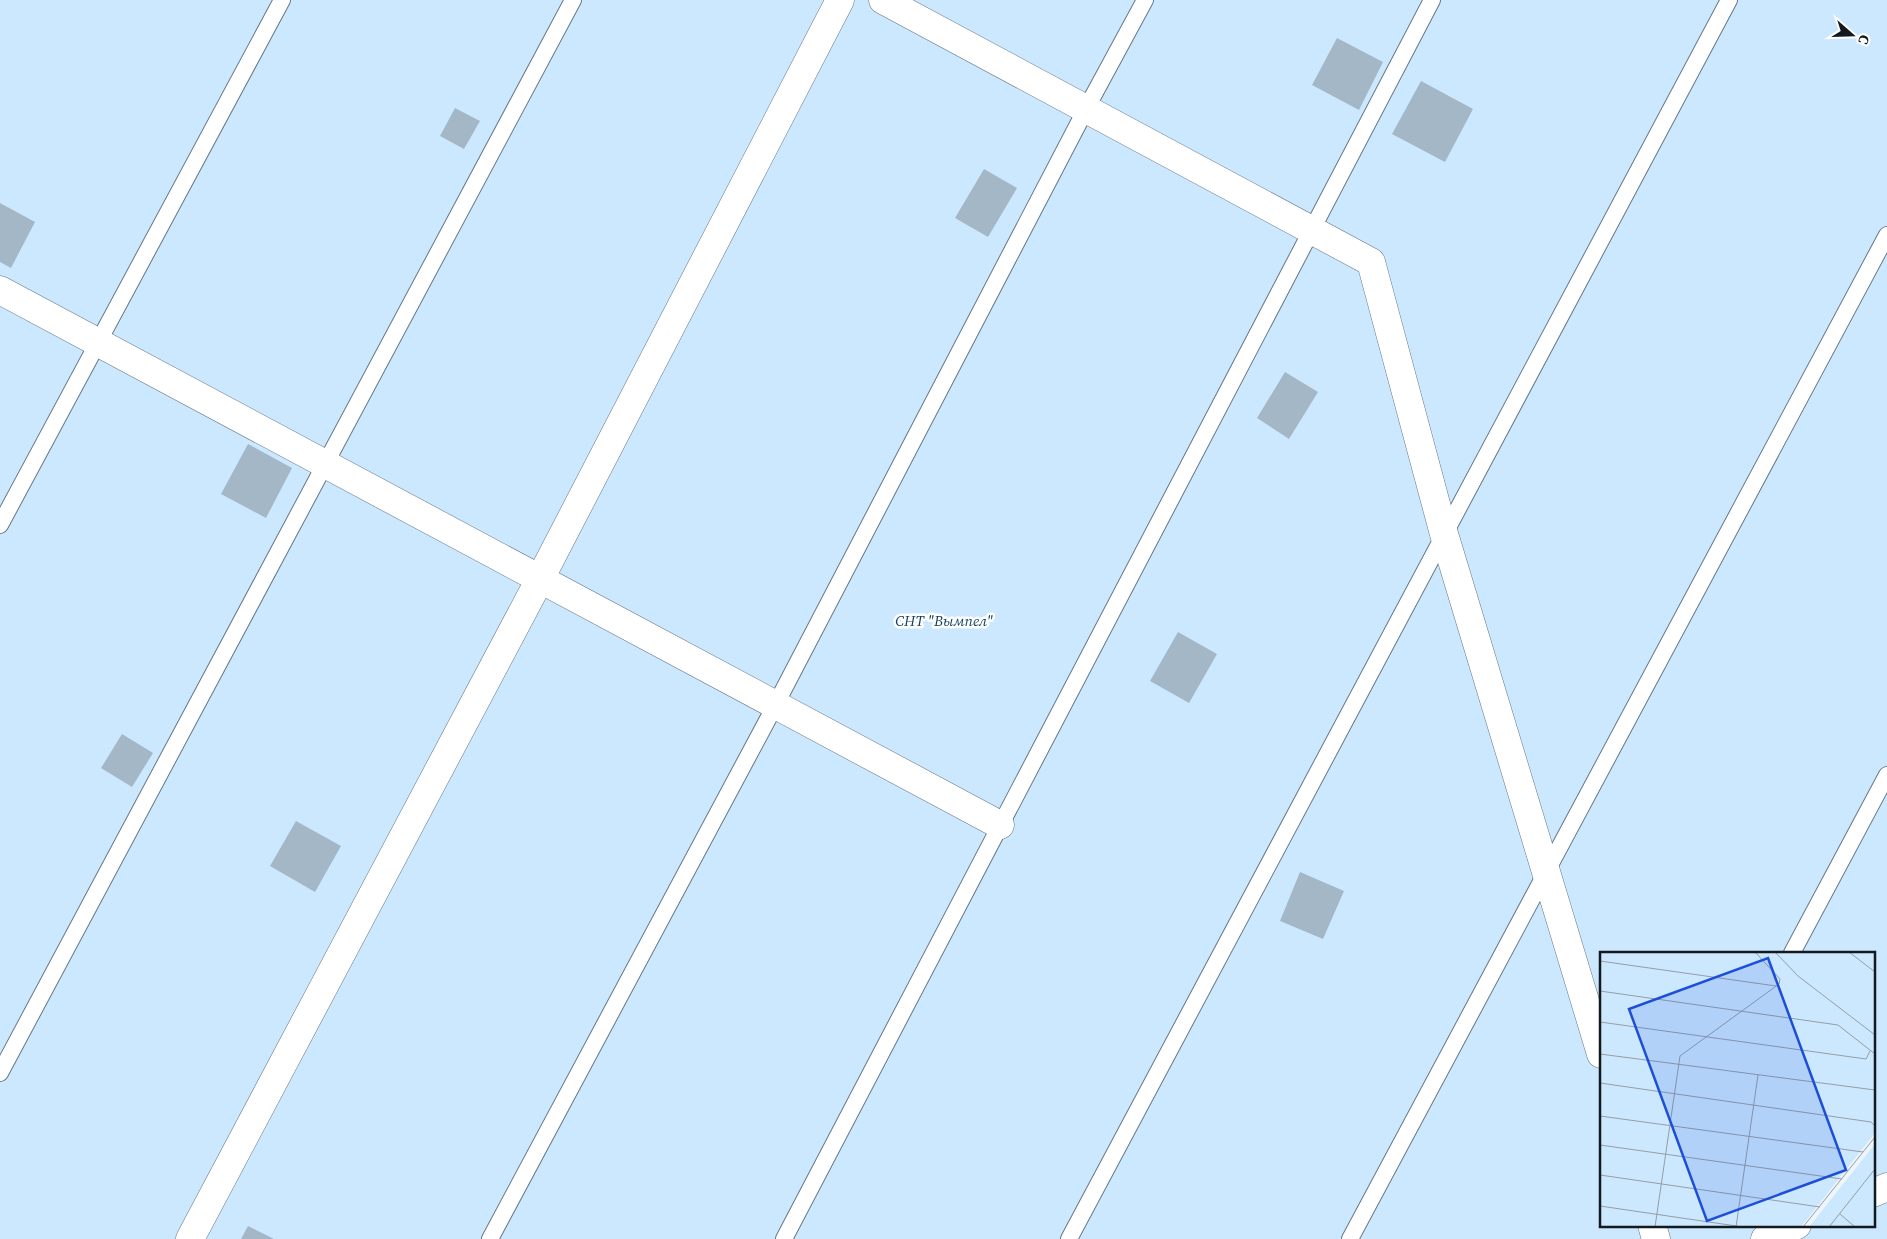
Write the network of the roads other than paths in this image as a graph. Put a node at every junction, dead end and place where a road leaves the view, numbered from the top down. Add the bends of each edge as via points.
1 (282, 0) edge
2 (573, 0) edge
3 (840, 0) edge
4 (883, 0) edge
5 (1145, 0) edge
6 (1432, 0) edge
7 (1729, 0) edge
8 (1086, 109) junction
9 (1311, 230) junction
10 (1887, 235) edge
11 (0, 290) edge
12 (98, 342) junction
13 (325, 464) junction
14 (0, 525) edge
15 (1444, 534) junction
16 (540, 579) junction
17 (776, 704) junction
18 (1887, 775) edge
19 (1000, 825) junction
20 (1546, 871) junction
21 (1793, 952) edge
22 (1600, 1051) edge
23 (0, 1073) edge
24 (1887, 1187) edge
25 (1874, 1193) edge
26 (1652, 1226) edge
27 (1795, 1226) edge
28 (190, 1239) edge
29 (490, 1239) edge
30 (784, 1239) edge
31 (1069, 1239) edge
32 (1350, 1239) edge
33 (1656, 1239) edge
34 (1765, 1239) edge

1 - 12 lane
2 - 13 lane
3 - 16 street
4 - 8 street
5 - 8 lane
6 - 9 lane
7 - 15 lane
8 - 9 street
8 - 17 lane
9 - 15 street via 1371,262
9 - 19 lane
10 - 20 lane
11 - 12 street
12 - 13 street
12 - 14 lane
13 - 16 street
13 - 23 lane
15 - 20 street
15 - 31 lane
16 - 17 street
16 - 28 street
17 - 19 street
17 - 29 lane
18 - 21 lane
19 - 30 lane
20 - 22 street
20 - 32 lane
24 - 25 street
26 - 33 street
27 - 34 street

